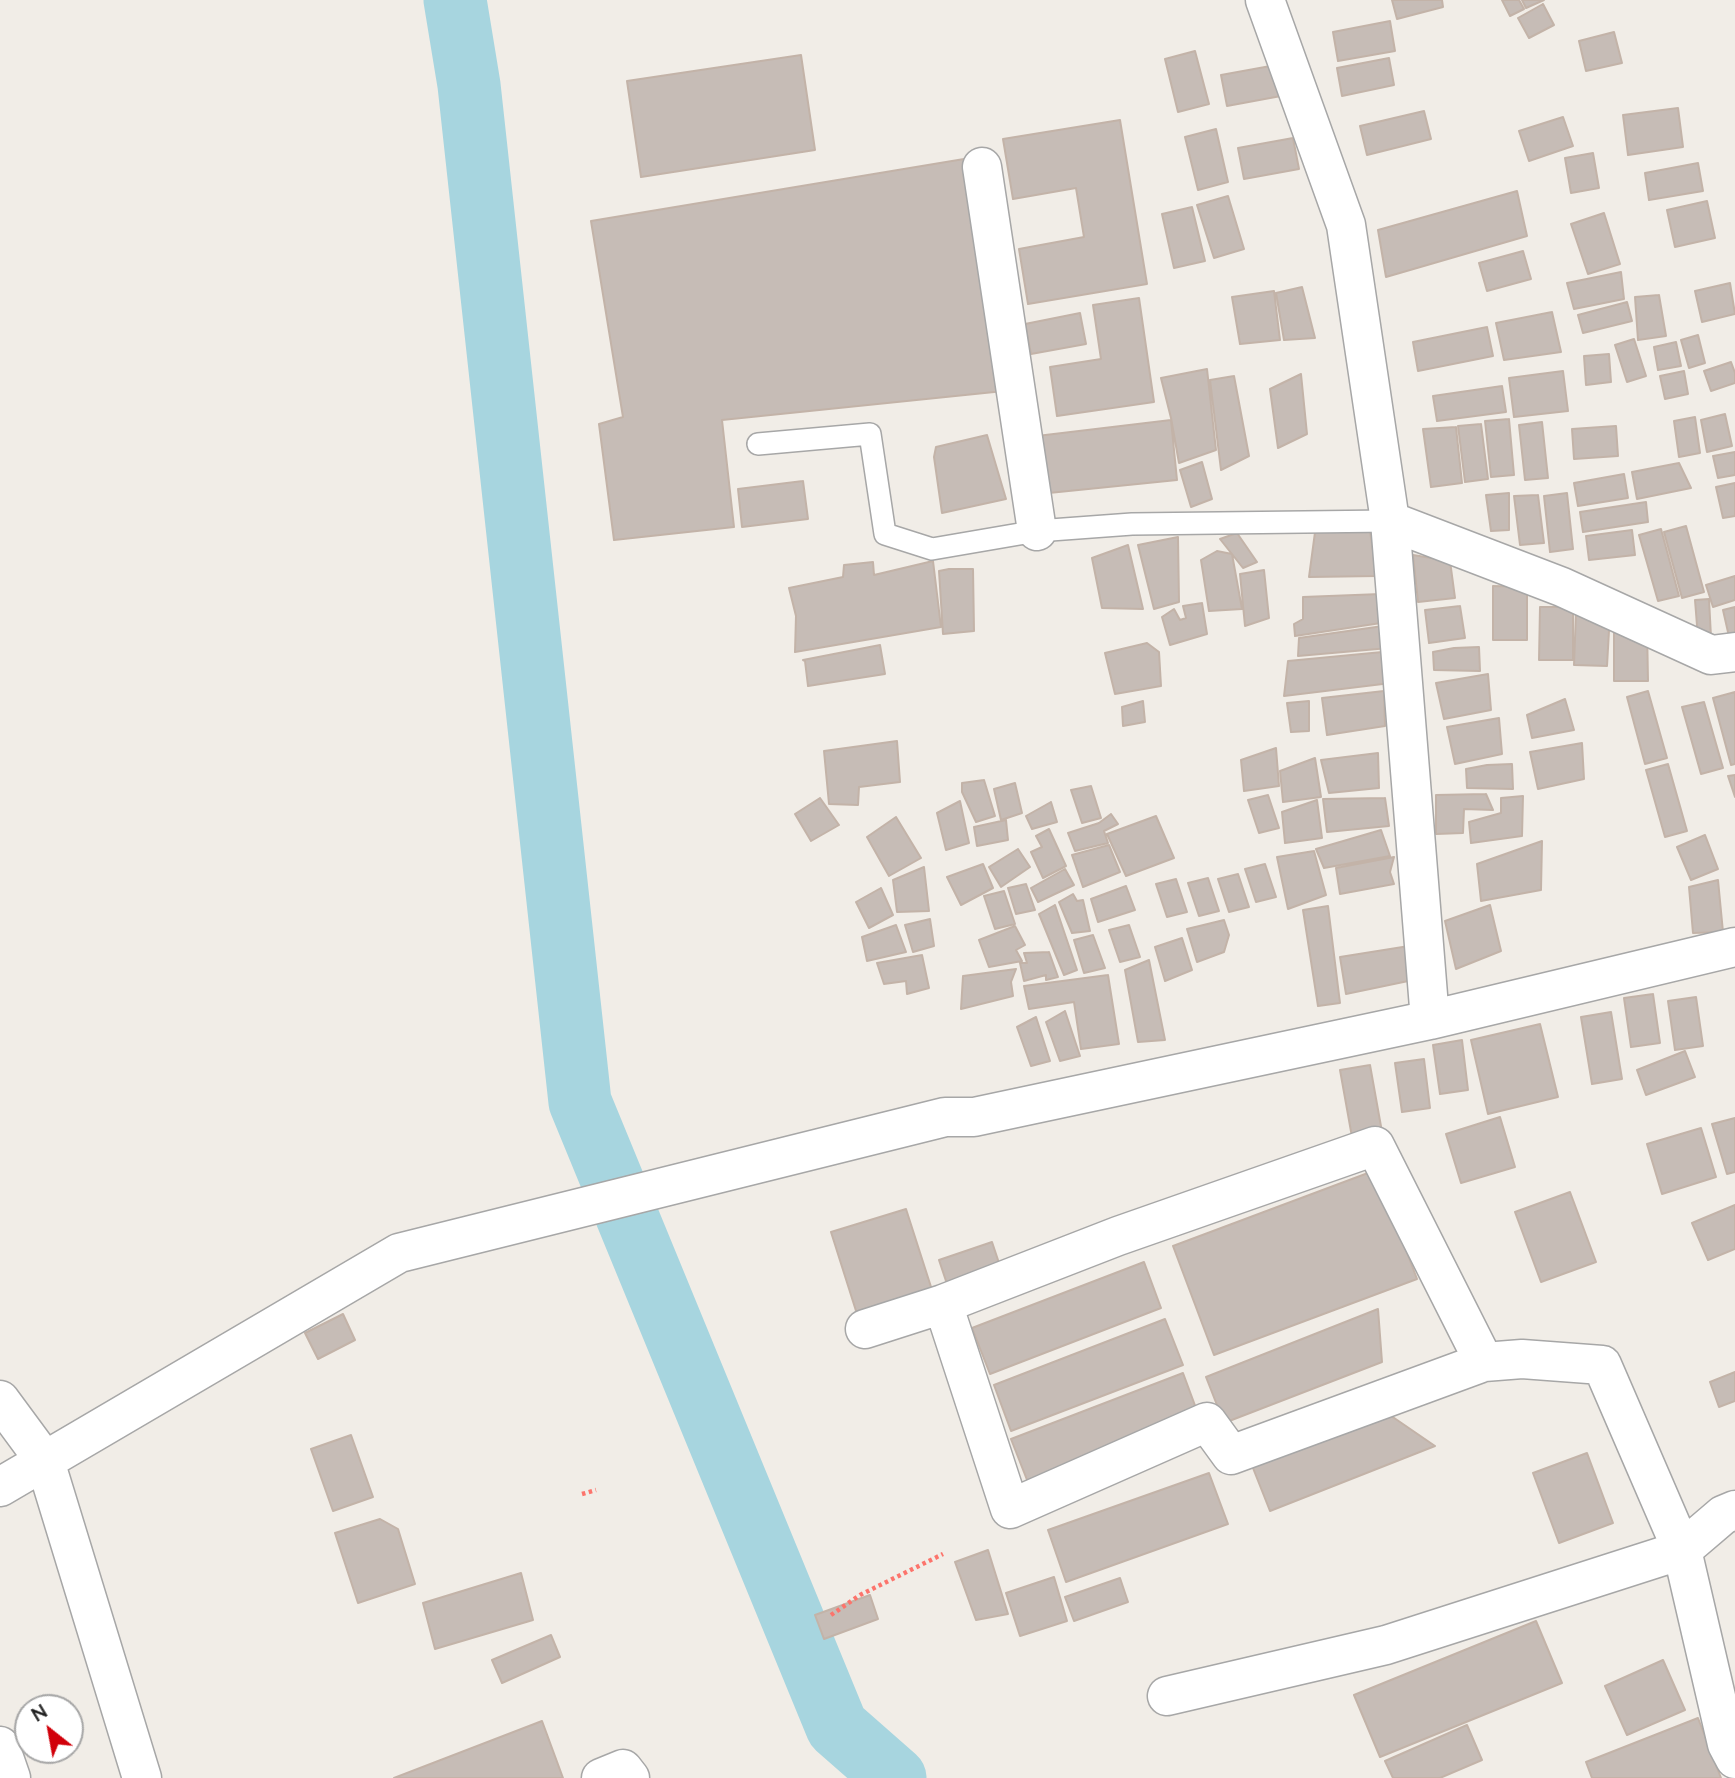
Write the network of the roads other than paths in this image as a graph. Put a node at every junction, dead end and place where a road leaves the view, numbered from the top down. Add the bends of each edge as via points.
1 (1265, 0) edge
2 (982, 167) dead end
3 (758, 444) dead end
4 (1390, 521) junction
5 (1037, 531) junction
6 (1735, 652) edge
7 (1735, 947) edge
8 (1430, 1020) junction
9 (943, 1304) junction
10 (865, 1329) dead end
11 (1484, 1362) junction
12 (0, 1400) edge
13 (45, 1461) junction
14 (0, 1487) edge
15 (1735, 1510) edge
16 (1682, 1550) junction
17 (1167, 1696) dead end
18 (0, 1746) edge
19 (1735, 1759) edge
20 (11, 1778) edge
21 (142, 1778) edge
22 (601, 1778) edge
23 (630, 1778) edge

1 - 4 street via 1346,225
2 - 5 street
3 - 5 lane via 870,434 886,534 932,549
4 - 5 lane via 1132,524
4 - 6 street via 1562,587 1711,655
4 - 8 street
7 - 8 street
8 - 13 street via 974,1116 945,1117 399,1253
9 - 10 street
9 - 11 street via 1118,1236 1375,1146
9 - 11 street via 1010,1509 1207,1422 1231,1455
11 - 16 street via 1522,1359 1602,1365
12 - 13 street
13 - 14 street
13 - 21 street
15 - 16 street
16 - 17 street via 1386,1645
16 - 19 street via 1727,1744
18 - 20 street
22 - 23 street via 623,1769

